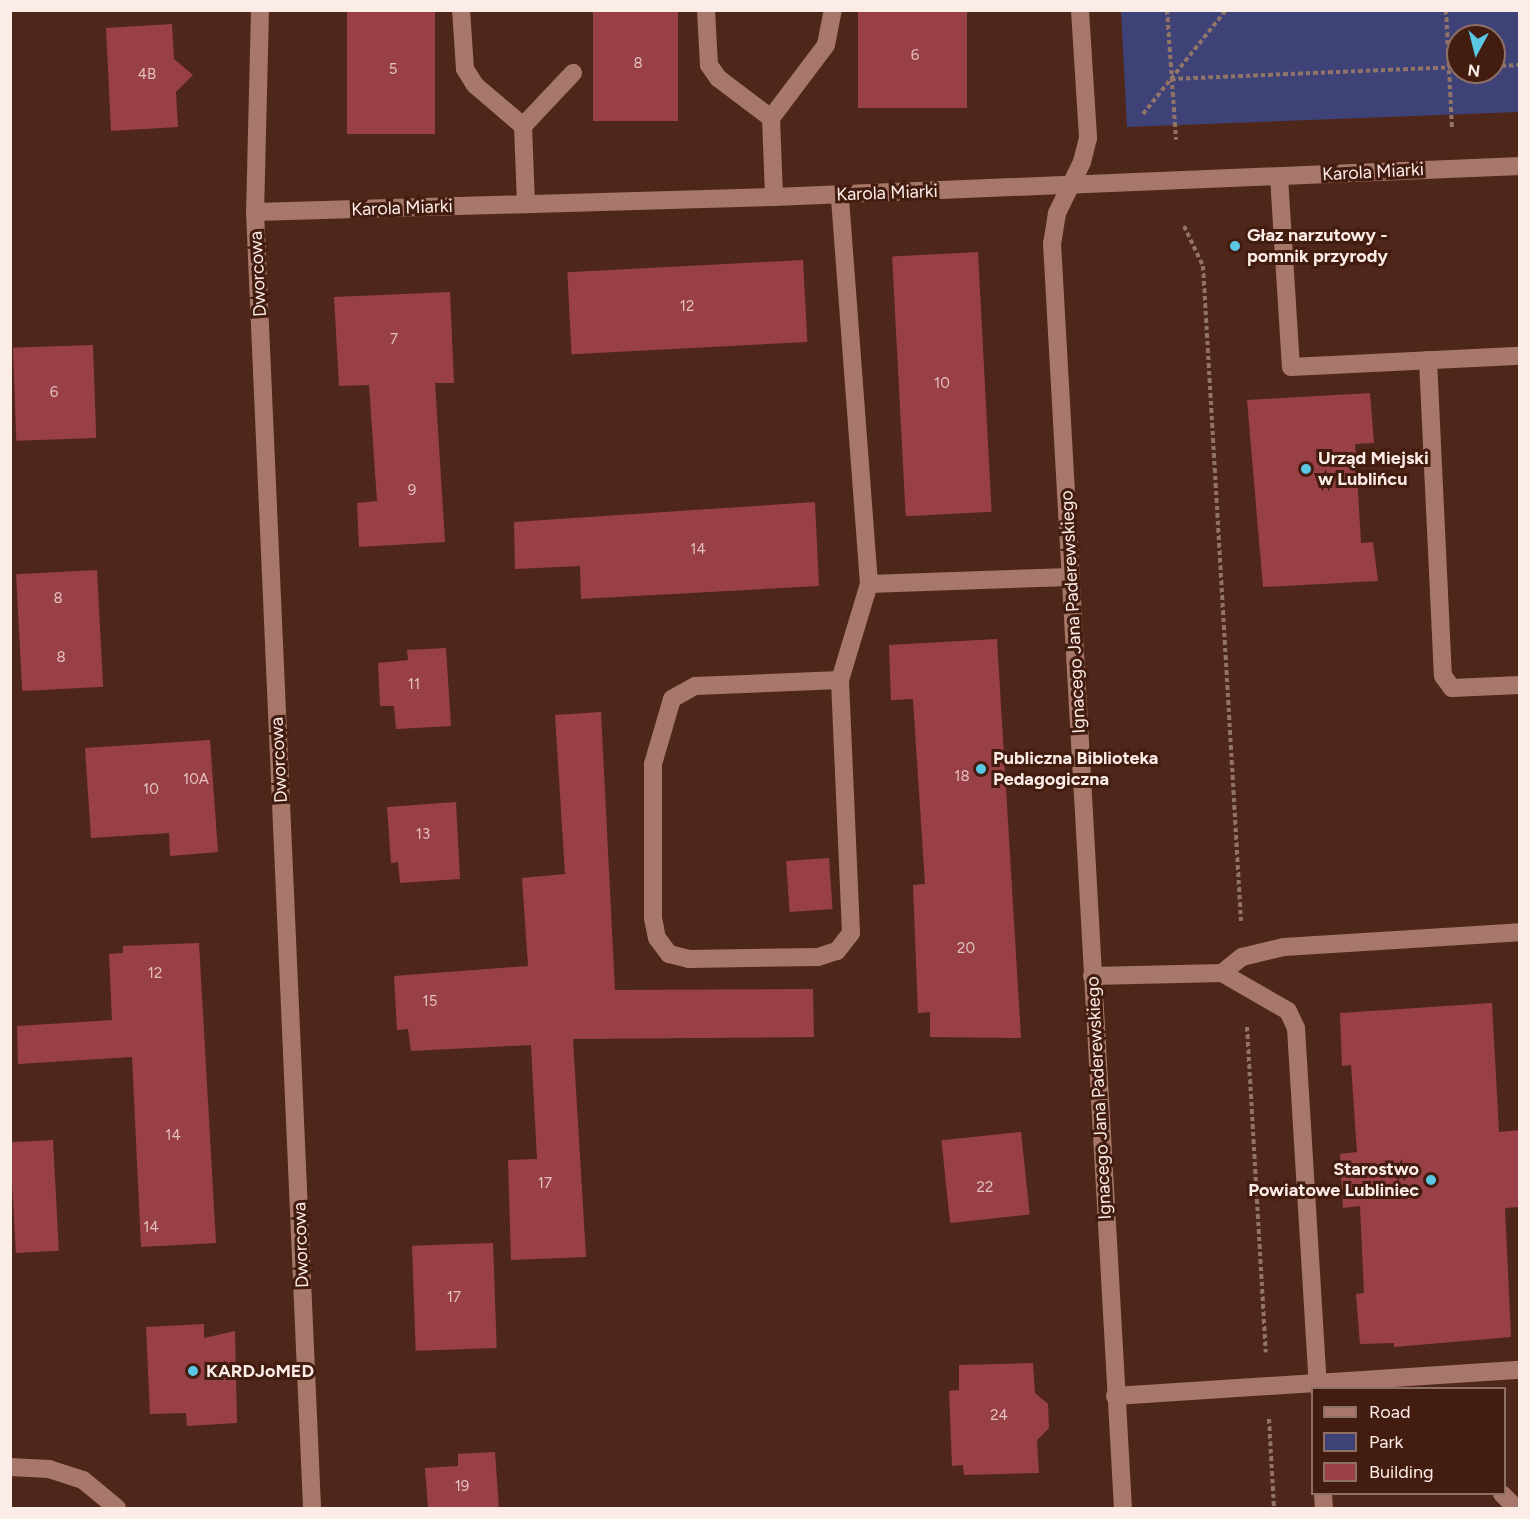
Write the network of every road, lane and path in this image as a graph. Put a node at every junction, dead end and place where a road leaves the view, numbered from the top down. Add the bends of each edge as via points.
1 (260, 10) edge
2 (461, 10) edge
3 (706, 10) edge
4 (833, 10) edge
5 (1080, 10) edge
6 (1167, 10) edge
7 (1226, 10) edge
8 (1446, 68) edge
9 (573, 73) dead end
10 (1171, 79) junction
11 (1450, 84) edge
12 (1143, 114) dead end
13 (771, 118) junction
14 (523, 126) junction
15 (1452, 129) dead end
16 (1176, 140) dead end
17 (1520, 166) edge
18 (1279, 177) junction
19 (1070, 184) junction
20 (840, 195) junction
21 (774, 197) junction
22 (526, 204) junction
23 (255, 212) junction
24 (1184, 226) dead end
25 (1520, 356) edge
26 (1428, 360) junction
27 (1071, 577) junction
28 (869, 584) junction
29 (840, 680) junction
30 (1520, 686) edge
31 (1242, 928) dead end
32 (1520, 932) edge
33 (1222, 973) junction
34 (1092, 976) junction
35 (1246, 1018) dead end
36 (1520, 1370) edge
37 (1434, 1382) edge
38 (1318, 1386) edge
39 (1268, 1387) junction
40 (1115, 1396) junction
41 (10, 1467) edge
42 (1503, 1495) edge
43 (117, 1509) edge
44 (312, 1509) edge
45 (1123, 1509) edge
46 (1274, 1509) edge
47 (1516, 1509) edge

1 - 23 street, Dworcowa
2 - 14 street via 465,69 475,85
3 - 13 street via 709,65 718,78
4 - 13 street via 826,45
5 - 19 street, Ignacego Jana Paderewskiego via 1088,138
6 - 10 path
7 - 10 path
8 - 10 path
9 - 14 street
10 - 12 path
10 - 16 path
11 - 15 path
13 - 21 street
14 - 22 street
17 - 18 street, Karola Miarki
18 - 19 street, Karola Miarki
18 - 26 street via 1291,367
19 - 20 street, Karola Miarki
19 - 27 street, Ignacego Jana Paderewskiego via 1057,213 1052,243
20 - 21 street, Karola Miarki
20 - 28 street
21 - 22 street, Karola Miarki
22 - 23 street, Karola Miarki
23 - 44 street, Dworcowa
24 - 31 path via 1203,266
25 - 26 street
26 - 30 street via 1443,676 1456,688
27 - 28 street
27 - 34 street, Ignacego Jana Paderewskiego
28 - 29 street
29 - 29 street via 851,933 837,951 818,957 689,959 669,954 657,938 654,918 652,764 672,699 695,686
32 - 33 street via 1284,947 1242,957
33 - 34 street
33 - 38 street via 1274,1000 1288,1011 1296,1028
34 - 40 street, Ignacego Jana Paderewskiego
35 - 39 path
36 - 37 street
37 - 38 street
38 - 39 street
39 - 40 street
39 - 46 path
40 - 45 street, Ignacego Jana Paderewskiego
41 - 43 street via 50,1469 83,1480
42 - 47 street

